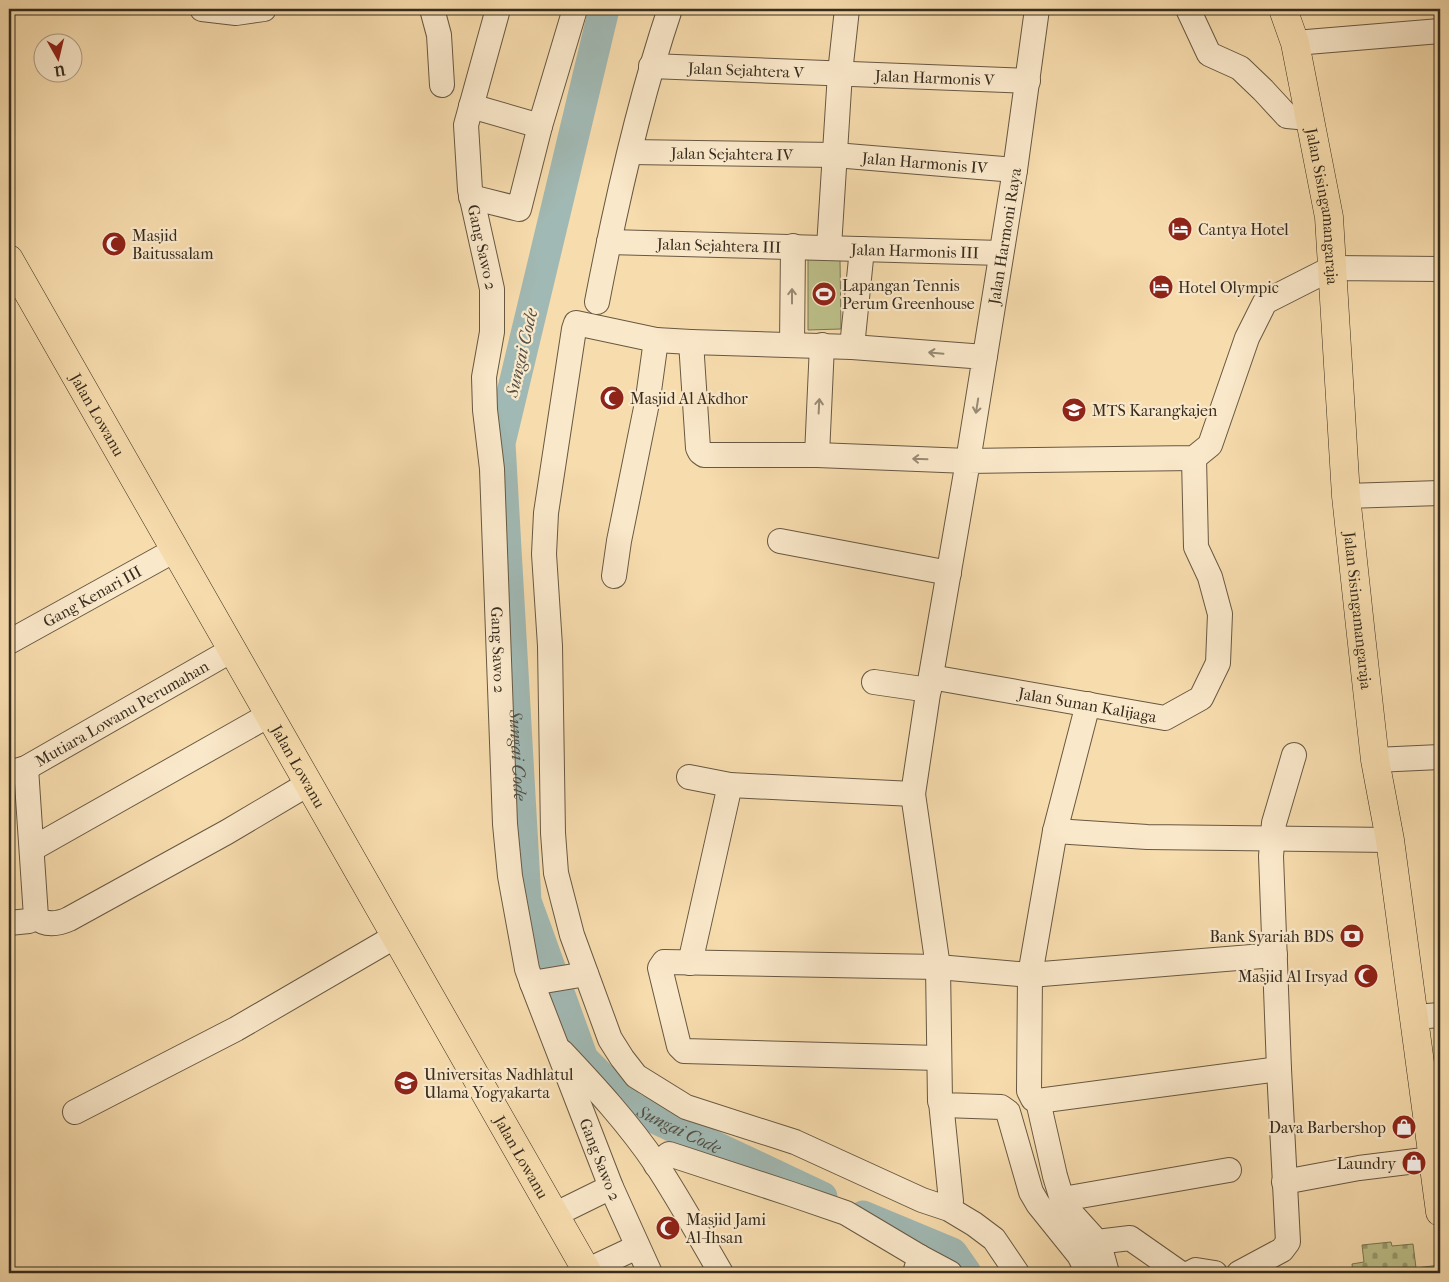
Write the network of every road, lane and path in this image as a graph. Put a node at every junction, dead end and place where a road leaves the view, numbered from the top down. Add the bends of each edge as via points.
1 (202, 9) edge
2 (264, 9) edge
3 (432, 9) edge
4 (498, 9) edge
5 (575, 9) edge
6 (670, 9) edge
7 (848, 9) edge
8 (1037, 9) edge
9 (1188, 9) edge
10 (1283, 9) edge
11 (1440, 31) edge
12 (1295, 43) junction
13 (651, 66) junction
14 (840, 73) junction
15 (1028, 81) junction
16 (442, 85) dead end
17 (472, 106) junction
18 (1309, 118) junction
19 (540, 126) junction
20 (630, 152) junction
21 (835, 155) junction
22 (1015, 170) junction
23 (472, 197) junction
24 (609, 242) junction
25 (792, 246) junction
26 (828, 247) junction
27 (862, 249) junction
28 (1001, 253) junction
29 (9, 259) edge
30 (1332, 268) junction
31 (1440, 269) edge
32 (597, 302) dead end
33 (656, 340) junction
34 (691, 342) junction
35 (792, 345) junction
36 (822, 346) junction
37 (852, 347) junction
38 (985, 357) junction
39 (817, 455) junction
40 (1194, 458) junction
41 (968, 461) junction
42 (1440, 493) edge
43 (1346, 496) junction
44 (780, 541) dead end
45 (175, 550) junction
46 (950, 573) junction
47 (614, 576) dead end
48 (9, 642) edge
49 (232, 650) junction
50 (874, 682) dead end
51 (930, 683) junction
52 (1088, 704) junction
53 (270, 715) junction
54 (1294, 755) dead end
55 (1440, 757) edge
56 (1375, 760) junction
57 (17, 770) edge
58 (688, 777) dead end
59 (308, 784) junction
60 (730, 785) junction
61 (913, 794) junction
62 (1055, 831) junction
63 (1271, 839) junction
64 (1390, 840) junction
65 (32, 849) junction
66 (36, 917) junction
67 (9, 923) edge
68 (396, 936) junction
69 (1275, 956) junction
70 (690, 964) junction
71 (938, 967) junction
72 (581, 975) junction
73 (1030, 975) junction
74 (538, 982) junction
75 (1428, 1016) edge
76 (555, 1045) junction
77 (938, 1058) junction
78 (1279, 1069) junction
79 (1038, 1101) junction
80 (941, 1102) junction
81 (75, 1112) dead end
82 (656, 1165) junction
83 (1229, 1170) dead end
84 (1436, 1174) edge
85 (1284, 1182) junction
86 (611, 1187) junction
87 (1063, 1199) junction
88 (951, 1201) dead end
89 (1440, 1212) edge
90 (554, 1215) junction
91 (1099, 1244) junction
92 (637, 1247) junction
93 (918, 1265) edge
94 (587, 1272) edge
95 (650, 1273) edge
96 (720, 1273) edge
97 (950, 1273) edge
98 (1017, 1273) edge
99 (1088, 1273) edge
100 (1107, 1273) edge
101 (1180, 1273) edge
102 (1190, 1273) edge
103 (1215, 1273) edge
104 (1239, 1273) edge

1 - 2 street via 236,13
3 - 16 street via 440,44
4 - 17 street, Gang Sawo 2
5 - 19 street
6 - 13 street
7 - 14 street
8 - 15 street, Jalan Harmoni Raya
9 - 18 street via 1209,54 1240,68 1287,116
10 - 12 main road, Jalan Sisingamangaraja
11 - 12 street
12 - 18 main road, Jalan Sisingamangaraja
13 - 14 street, Jalan Sejahtera V
13 - 20 street
14 - 15 street, Jalan Harmonis V
14 - 21 street
15 - 22 street, Jalan Harmoni Raya
17 - 19 street
17 - 23 street, Gang Sawo 2 via 466,125
18 - 30 main road, Jalan Sisingamangaraja via 1328,217
19 - 23 street via 519,209
20 - 21 street, Jalan Sejahtera IV
20 - 24 street
21 - 22 street, Jalan Harmonis IV
21 - 26 street
22 - 28 street, Jalan Harmoni Raya
23 - 74 street, Gang Sawo 2 via 492,289 492,332 484,377 492,469 505,824 527,969
24 - 25 street, Jalan Sejahtera III
24 - 32 street
25 - 26 street, Jalan Sejahtera III
35 -> 25 street
26 - 27 street, Jalan Harmonis III
27 - 28 street, Jalan Harmonis III
27 - 37 street
28 - 38 street, Jalan Harmoni Raya
29 - 45 main road, Jalan Lowanu
30 - 31 street
30 - 40 street via 1265,302 1247,338 1210,445
30 - 43 main road, Jalan Sisingamangaraja
33 - 34 street
33 - 47 street
33 - 72 street via 576,323 546,513 544,554 550,646 556,873
34 - 35 street
34 - 39 street via 700,452 704,455
35 - 36 street
36 - 37 street
39 -> 36 street
38 -> 37 street
38 -> 41 street, Jalan Harmoni Raya
41 -> 39 street
40 - 41 street
40 - 52 street, Jalan Sunan Kalijaga via 1196,547 1210,577 1220,614 1218,663 1201,698 1165,718
41 - 46 street, Jalan Harmoni Raya
42 - 43 street
43 - 56 main road, Jalan Sisingamangaraja
44 - 46 street
45 - 48 street, Gang Kenari III
45 - 49 main road, Jalan Lowanu
46 - 51 street, Jalan Harmoni Raya
49 - 53 main road, Jalan Lowanu
49 - 57 street, Mutiara Lowanu Perumahan
50 - 51 street, Jalan Sunan Kalijaga
51 - 52 street, Jalan Sunan Kalijaga
51 - 61 street, Jalan Harmoni Raya
52 - 62 street
53 - 59 main road, Jalan Lowanu
53 - 65 street
54 - 63 street
55 - 56 street
56 - 64 main road, Jalan Sisingamangaraja
57 - 65 street
58 - 60 street
59 - 66 street via 69,919 53,924
59 - 68 main road, Jalan Lowanu
60 - 61 street
60 - 70 street
61 - 71 street, Jalan Harmoni Raya
62 - 63 street via 1147,837
62 - 73 street
63 - 64 street
63 - 69 street
64 - 75 main road, Jalan Sisingamangaraja
65 - 66 street
66 - 67 street
68 - 81 street via 236,1029
68 - 90 main road, Jalan Lowanu
69 - 73 street
69 - 78 street
70 - 71 street
70 - 77 street via 664,962 660,968 679,1046 684,1051
71 - 73 street
71 - 77 street, Jalan Harmoni Raya
72 - 74 street
72 - 98 street via 610,1039 636,1076 686,1107 795,1142 922,1200 949,1209 994,1239
73 - 79 street via 1029,1092
74 - 76 street, Gang Sawo 2
75 - 84 main road, Jalan Sisingamangaraja
76 - 82 street via 589,1080
76 - 86 street, Gang Sawo 2
77 - 80 street, Jalan Harmoni Raya
78 - 79 street
78 - 85 street
79 - 87 street
80 - 88 street, Jalan Harmoni Raya
80 - 99 street via 944,1105 1001,1106 1008,1112 1031,1192
82 - 93 street via 669,1154 846,1213
82 - 96 street
83 - 87 street
84 - 85 street via 1359,1168
84 - 89 main road, Jalan Sisingamangaraja
85 - 104 street via 1286,1247
86 - 90 street
86 - 92 street, Gang Sawo 2
87 - 91 street
90 - 94 main road, Jalan Lowanu
91 - 100 street
91 - 101 street via 1130,1238
92 - 94 street
92 - 95 street, Gang Sawo 2
93 - 97 street
102 - 103 street via 1196,1270

